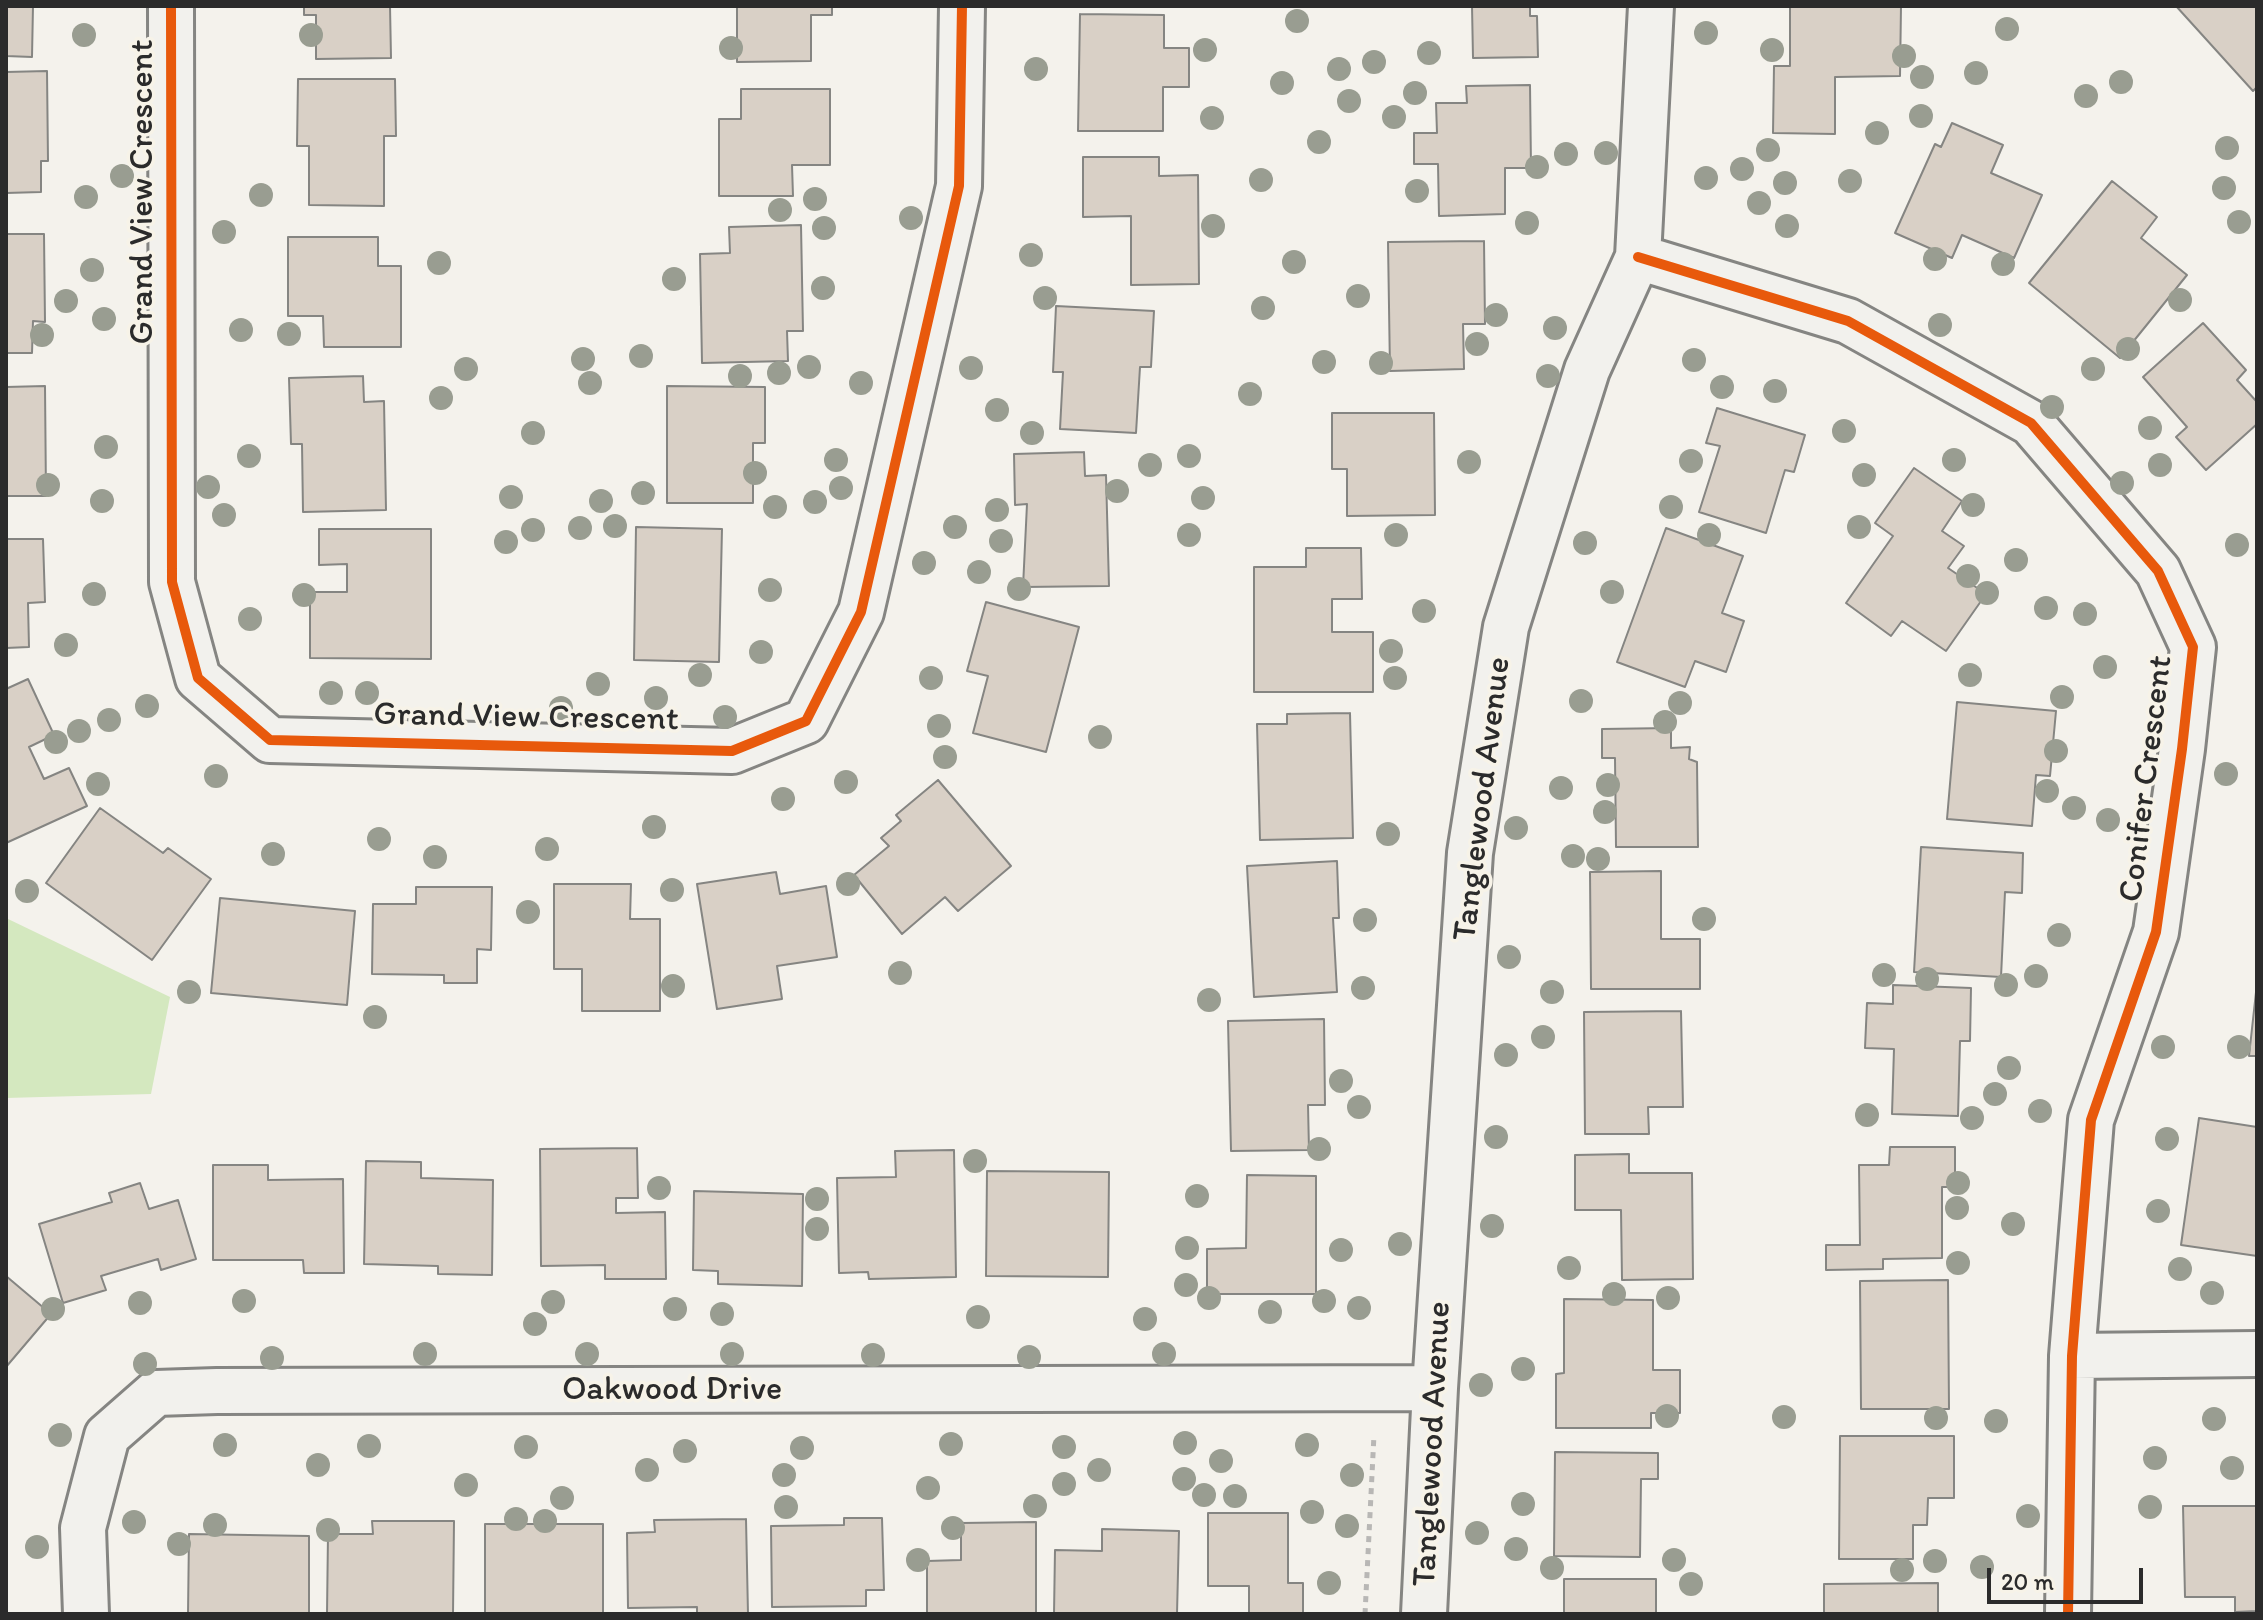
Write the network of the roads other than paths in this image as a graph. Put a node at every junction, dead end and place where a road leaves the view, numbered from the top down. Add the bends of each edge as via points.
1 (171, 6) edge
2 (962, 6) edge
3 (1651, 6) edge
4 (1638, 257) junction
5 (2257, 1354) edge
6 (2072, 1356) junction
7 (1435, 1388) junction
8 (86, 1614) edge
9 (1424, 1614) edge
10 (2068, 1614) edge

1 - 2 street, Grand View Crescent via 172,582 198,678 270,740 732,751 806,721 861,612 959,186
3 - 4 street, Tanglewood Avenue
4 - 6 street, Conifer Crescent via 1848,321 2031,423 2158,571 2193,647 2156,932 2091,1120
4 - 7 street, Tanglewood Avenue via 1587,370 1506,627 1470,853
5 - 6 street
6 - 10 street, Conifer Crescent
7 - 8 street, Oakwood Drive via 156,1393 107,1436 83,1528
7 - 9 street, Tanglewood Avenue

